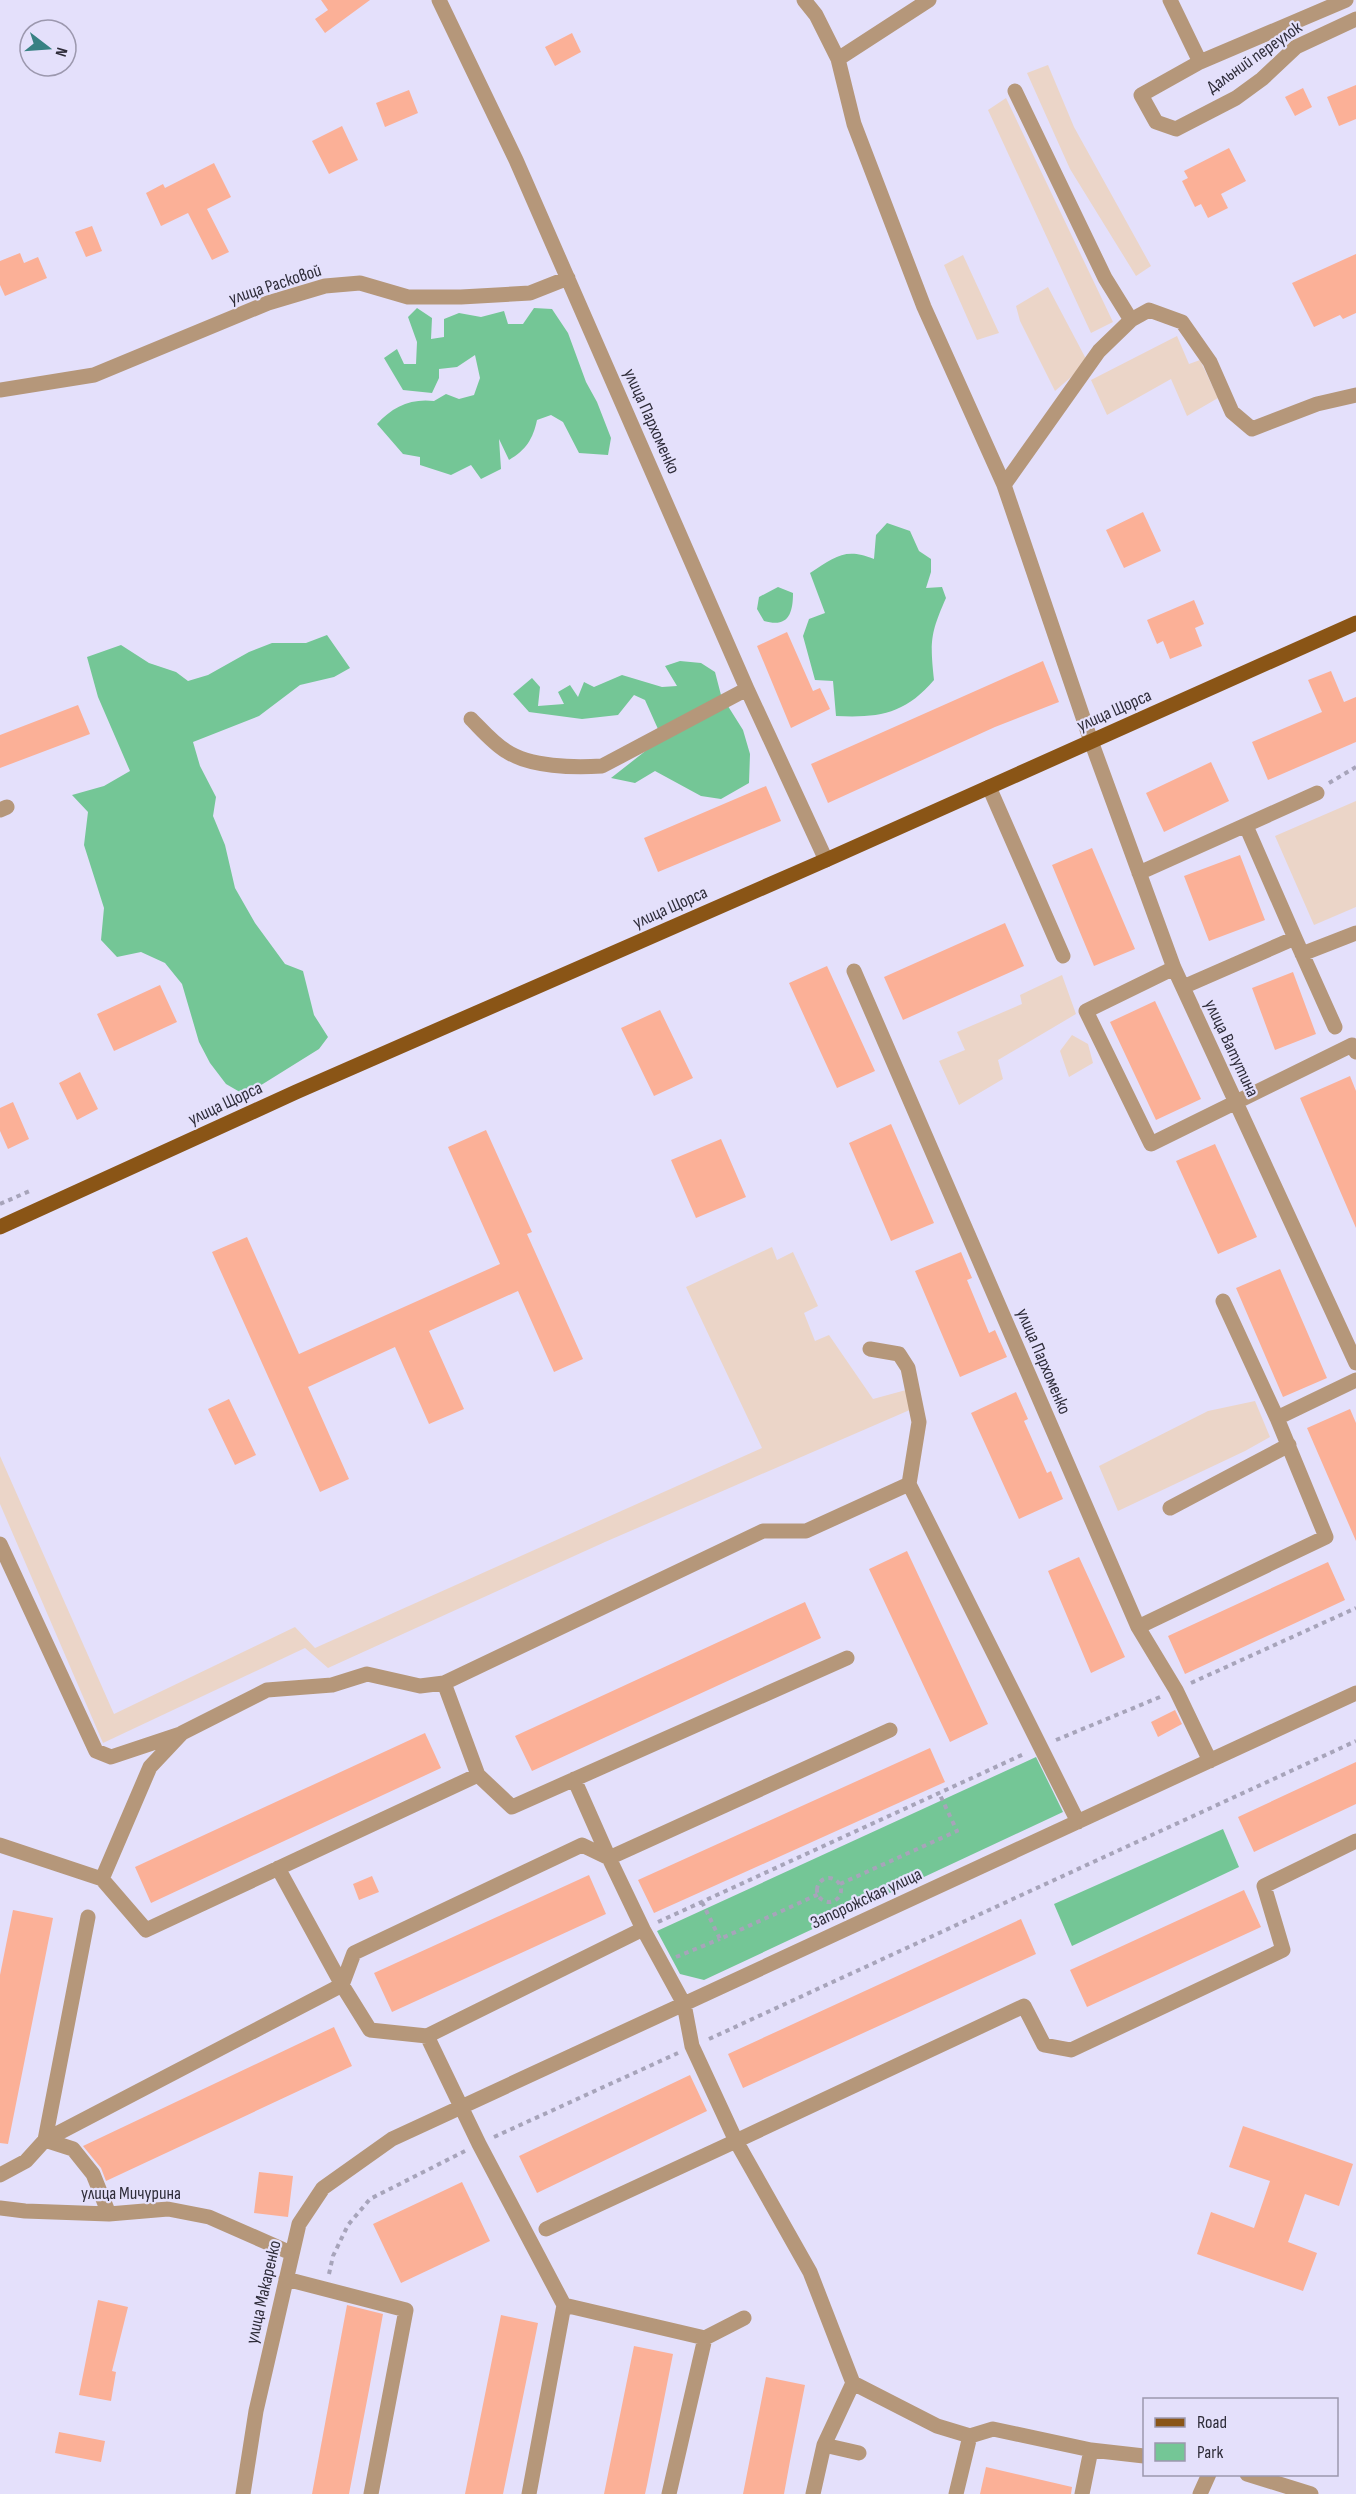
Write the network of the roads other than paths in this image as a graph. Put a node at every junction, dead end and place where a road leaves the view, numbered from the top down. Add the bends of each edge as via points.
1 (439, 0) edge
2 (804, 0) edge
3 (929, 0) edge
4 (1170, 0) edge
5 (1346, 0) edge
6 (1356, 19) edge
7 (838, 58) junction
8 (1200, 62) junction
9 (1015, 91) dead end
10 (568, 278) junction
11 (1131, 320) junction
12 (0, 390) edge
13 (1356, 395) edge
14 (1004, 485) junction
15 (1355, 626) edge
16 (747, 689) junction
17 (471, 720) dead end
18 (1091, 741) junction
19 (989, 787) junction
20 (1317, 793) road end
21 (1245, 825) junction
22 (826, 860) junction
23 (1139, 873) junction
24 (1356, 933) edge
25 (1295, 938) junction
26 (1302, 954) junction
27 (1063, 956) dead end
28 (1174, 968) junction
29 (854, 970) dead end
30 (1183, 987) junction
31 (1335, 1028) dead end
32 (1356, 1052) edge
33 (1236, 1102) junction
34 (0, 1227) edge
35 (1223, 1301) dead end
36 (870, 1349) dead end
37 (1356, 1363) edge
38 (1356, 1380) edge
39 (1277, 1418) junction
40 (1289, 1446) junction
41 (909, 1484) junction
42 (1170, 1508) dead end
43 (0, 1544) edge
44 (1138, 1627) junction
45 (847, 1658) dead end
46 (444, 1683) junction
47 (1356, 1693) edge
48 (890, 1730) dead end
49 (182, 1733) junction
50 (1210, 1761) junction
51 (478, 1775) junction
52 (574, 1779) junction
53 (1078, 1822) junction
54 (1356, 1841) edge
55 (0, 1845) edge
56 (609, 1858) junction
57 (278, 1868) junction
58 (102, 1879) junction
59 (88, 1917) dead end
60 (643, 1929) junction
61 (342, 1985) junction
62 (684, 2004) junction
63 (428, 2036) junction
64 (462, 2106) junction
65 (392, 2139) joint
66 (45, 2140) junction
67 (736, 2140) junction
68 (0, 2175) edge
69 (0, 2208) edge
70 (109, 2214) junction
71 (546, 2229) dead end
72 (291, 2253) junction
73 (286, 2279) junction
74 (564, 2305) junction
75 (744, 2318) dead end
76 (705, 2338) junction
77 (853, 2383) junction
78 (970, 2436) junction
79 (824, 2445) junction
80 (1092, 2450) junction
81 (860, 2453) dead end
82 (1143, 2456) edge
83 (1209, 2476) edge
84 (1250, 2476) edge
85 (243, 2494) edge
86 (371, 2494) edge
87 (528, 2494) edge
88 (669, 2494) edge
89 (813, 2494) edge
90 (956, 2494) edge
91 (1082, 2494) edge
92 (1200, 2494) edge
93 (1311, 2494) edge

1 - 10 street, улица Пархоменко
2 - 7 street, улица Ватутина
3 - 7 street
4 - 8 street
5 - 8 street
6 - 8 street, Дальний переулок via 1296,47 1236,98 1176,129 1156,122 1141,95
7 - 14 street, улица Ватутина via 854,124 920,296
9 - 11 street via 1105,278
10 - 12 street, улица Расковой via 530,293 461,297 408,297 360,283 325,286 268,303 94,375
10 - 16 street, улица Пархоменко
11 - 13 street via 1149,310 1182,322 1210,362 1232,412 1252,429 1317,404
11 - 14 street via 1099,351
14 - 18 street, улица Ватутина
15 - 18 main road, улица Щорса
16 - 17 street via 602,766 534,761 506,752
16 - 22 street, улица Пархоменко
18 - 19 main road, улица Щорса
18 - 23 street, улица Ватутина
19 - 22 main road, улица Щорса
19 - 27 street
20 - 21 street
21 - 23 street
21 - 25 street
22 - 34 main road, улица Щорса
23 - 28 street, улица Ватутина
24 - 26 street
25 - 26 street
25 - 30 street
26 - 31 street
28 - 30 street, улица Ватутина
28 - 33 street via 1086,1011 1151,1144
29 - 44 street, улица Пархоменко
30 - 33 street, улица Ватутина
32 - 33 street via 1352,1044
33 - 37 street, улица Ватутина
35 - 39 street
36 - 41 street via 899,1354 908,1368 919,1422
38 - 39 street
39 - 40 street
40 - 42 street
40 - 44 street via 1326,1537
41 - 46 street via 806,1531 763,1531
41 - 53 street
43 - 49 street via 96,1751 111,1757
44 - 50 street, улица Пархоменко via 1176,1690
45 - 52 street
46 - 49 street via 420,1686 367,1674 332,1685 267,1690
46 - 51 street
47 - 50 street, Запорожская улица
48 - 56 street
49 - 58 street via 150,1767
50 - 53 street, Запорожская улица
51 - 52 street via 512,1807
51 - 57 street
52 - 56 street
53 - 62 street, Запорожская улица
54 - 67 street via 1264,1886 1283,1950 1071,2050 1044,2045 1024,2006
55 - 58 street
56 - 60 street
56 - 61 street via 582,1845 354,1953
57 - 58 street via 146,1930
57 - 61 street
59 - 66 street
60 - 62 street
60 - 63 street
61 - 63 street via 370,2030
61 - 66 street
62 - 64 street, Запорожская улица
62 - 67 street via 693,2046
63 - 64 street
64 - 65 street, Запорожская улица
64 - 74 street
65 - 72 street, улица Макаренко via 323,2187 299,2224
66 - 68 street via 26,2161
66 - 70 street via 73,2149 93,2174
67 - 71 street
67 - 77 street via 810,2272
69 - 70 street, улица Мичурина
70 - 72 street, улица Мичурина via 168,2209 209,2217
72 - 73 street, улица Макаренко
73 - 85 street, улица Макаренко via 256,2411
73 - 86 street via 406,2310
74 - 76 street
74 - 87 street
75 - 76 street
76 - 88 street
77 - 78 street via 937,2426
77 - 79 street
78 - 80 street via 993,2429
78 - 90 street
79 - 81 street
79 - 89 street
80 - 82 street
80 - 91 street
83 - 92 street
84 - 93 street

